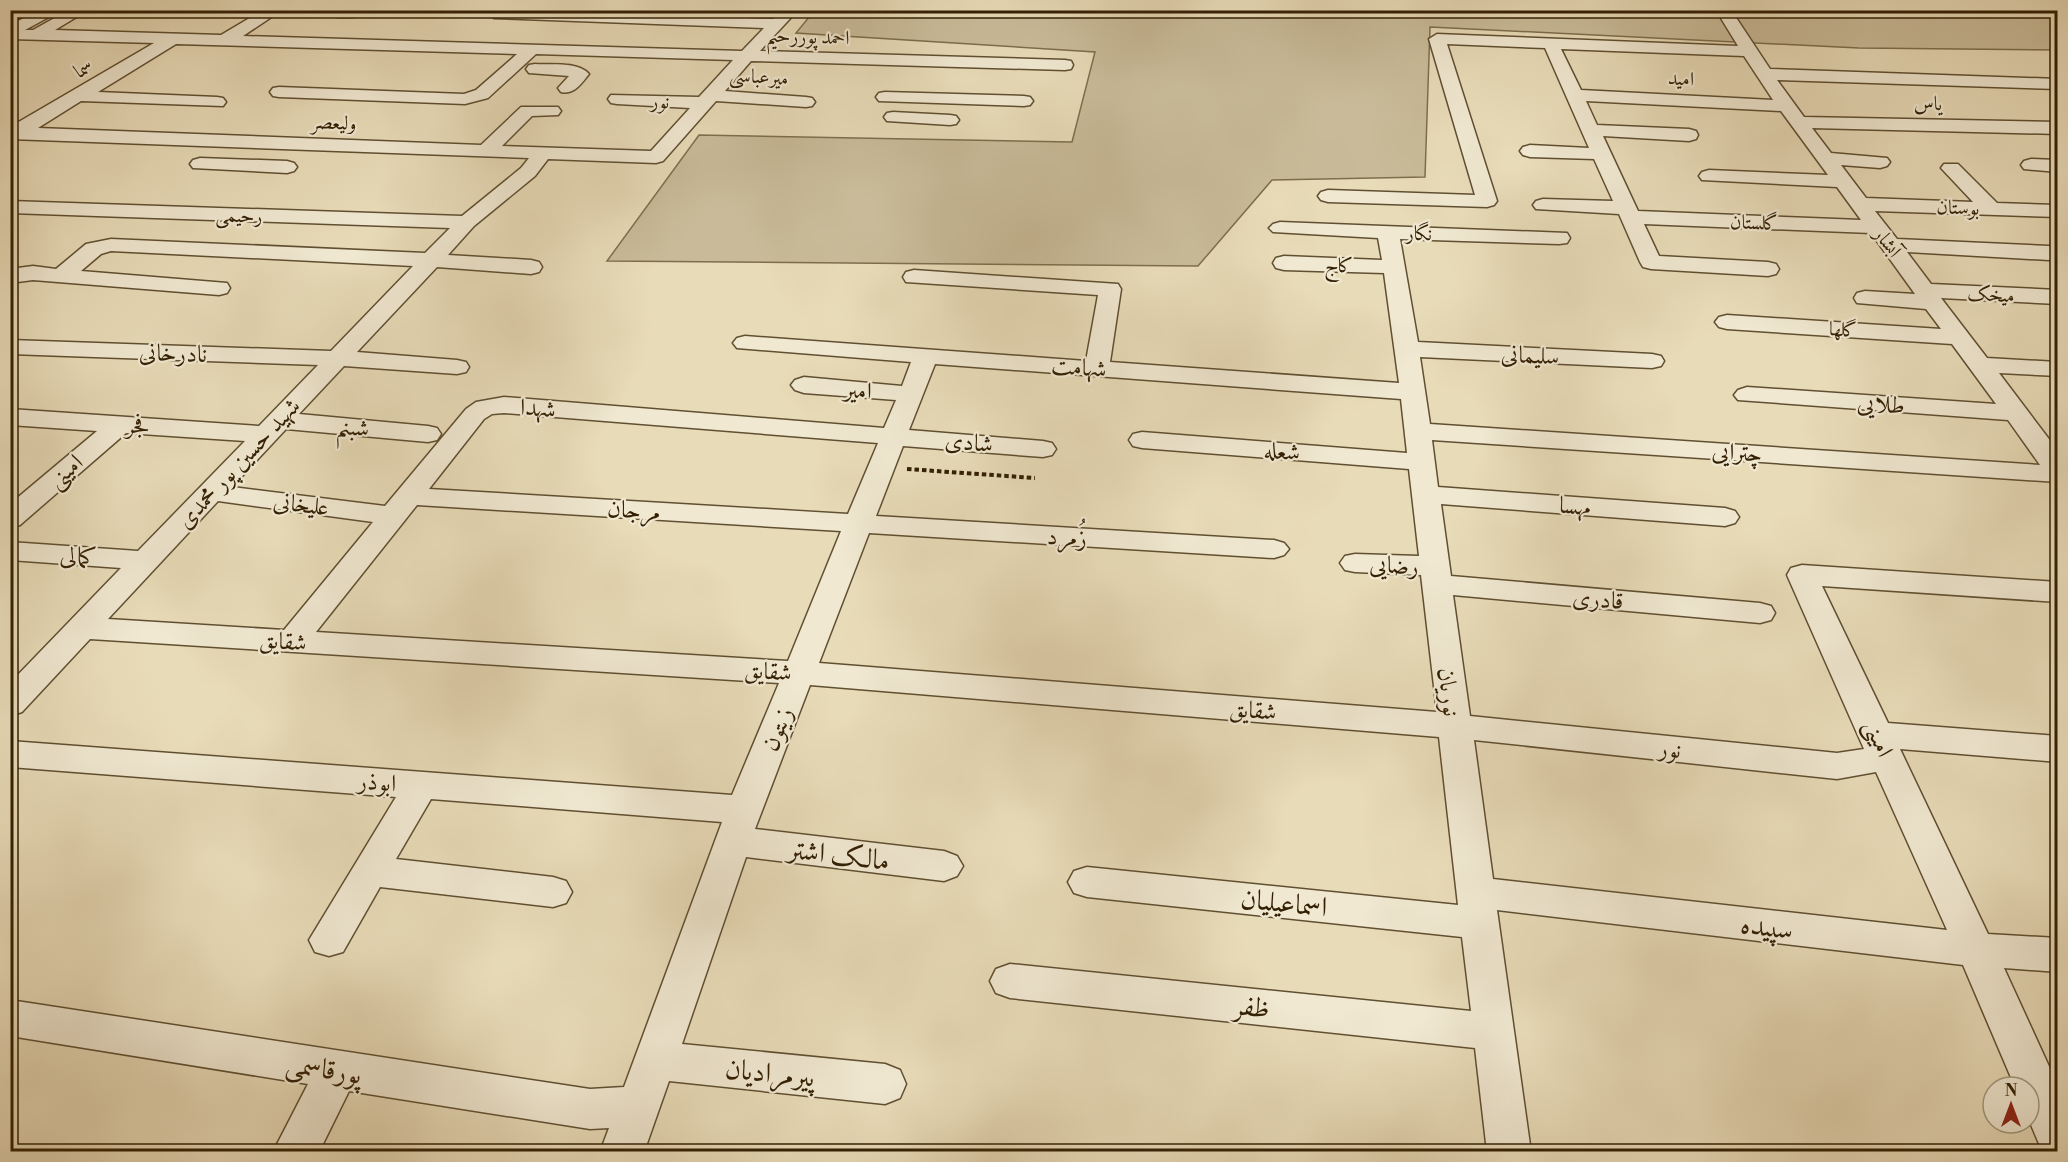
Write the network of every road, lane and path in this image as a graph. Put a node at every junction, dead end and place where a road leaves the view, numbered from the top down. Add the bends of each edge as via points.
1 (81, 10) edge
2 (275, 10) edge
3 (316, 10) edge
4 (791, 10) edge
5 (1723, 10) edge
6 (10, 12) edge
7 (358, 13) dead end
8 (492, 15) edge
9 (778, 24) junction
10 (10, 32) edge
11 (468, 33) dead end
12 (37, 35) junction
13 (172, 39) junction
14 (225, 40) junction
15 (1550, 42) junction
16 (452, 47) junction
17 (10, 49) edge
18 (532, 49) junction
19 (1749, 51) junction
20 (746, 56) junction
21 (904, 65) junction
22 (1065, 65) dead end
23 (511, 68) junction
24 (1027, 74) junction
25 (1764, 74) junction
26 (1083, 75) dead end
27 (2058, 84) edge
28 (567, 88) dead end
29 (279, 92) dead end
30 (1574, 95) junction
31 (78, 96) junction
32 (885, 97) junction
33 (616, 99) dead end
34 (707, 99) junction
35 (217, 102) dead end
36 (806, 102) dead end
37 (552, 111) dead end
38 (1792, 114) junction
39 (950, 120) dead end
40 (2058, 128) edge
41 (1590, 130) junction
42 (14, 133) edge
43 (1689, 135) dead end
44 (283, 142) junction
45 (487, 150) junction
46 (543, 152) junction
47 (1530, 152) dead end
48 (1601, 154) junction
49 (1825, 158) junction
50 (1880, 162) dead end
51 (200, 164) dead end
52 (2031, 165) dead end
53 (259, 166) junction
54 (2058, 166) edge
55 (287, 167) dead end
56 (1951, 168) dead end
57 (1709, 176) dead end
58 (1842, 181) junction
59 (1328, 196) dead end
60 (303, 200) dead end
61 (1859, 204) junction
62 (1543, 205) dead end
63 (10, 207) edge
64 (1991, 208) junction
65 (2058, 211) edge
66 (1629, 213) junction
67 (287, 216) junction
68 (467, 222) junction
69 (1877, 227) junction
70 (1280, 228) dead end
71 (1388, 232) junction
72 (1558, 238) dead end
73 (1890, 245) junction
74 (250, 252) junction
75 (2049, 253) dead end
76 (431, 260) junction
77 (1284, 263) dead end
78 (531, 267) dead end
79 (1394, 267) junction
80 (1768, 269) dead end
81 (10, 276) edge
82 (61, 276) junction
83 (914, 277) dead end
84 (219, 288) dead end
85 (1928, 296) junction
86 (2058, 297) edge
87 (1865, 298) dead end
88 (1727, 322) dead end
89 (1958, 337) junction
90 (745, 343) dead end
91 (10, 347) edge
92 (1407, 349) junction
93 (926, 356) junction
94 (336, 358) junction
95 (1652, 361) dead end
96 (1979, 365) junction
97 (457, 367) dead end
98 (1097, 369) junction
99 (2058, 369) edge
100 (804, 385) dead end
101 (1413, 392) junction
102 (911, 394) junction
103 (1747, 394) dead end
104 (10, 417) edge
105 (2021, 421) junction
106 (120, 424) junction
107 (272, 427) junction
108 (2058, 430) edge
109 (428, 434) dead end
110 (895, 435) junction
111 (1142, 440) dead end
112 (1419, 446) junction
113 (1043, 449) dead end
114 (882, 468) junction
115 (2058, 472) edge
116 (1035, 478) dead end
117 (210, 492) junction
118 (1425, 494) junction
119 (401, 506) junction
120 (1725, 517) dead end
121 (10, 519) edge
122 (859, 525) junction
123 (1275, 549) dead end
124 (10, 551) edge
125 (146, 561) junction
126 (1355, 563) dead end
127 (1435, 575) junction
128 (2058, 592) edge
129 (1760, 613) dead end
130 (82, 628) junction
131 (292, 641) junction
132 (799, 673) junction
133 (10, 704) edge
134 (1454, 726) junction
135 (1882, 744) junction
136 (2058, 749) edge
137 (10, 754) edge
138 (421, 785) junction
139 (739, 826) junction
140 (944, 866) dead end
141 (370, 871) junction
142 (1087, 882) dead end
143 (553, 892) dead end
144 (1478, 908) junction
145 (329, 940) dead end
146 (1976, 950) junction
147 (2058, 955) edge
148 (1010, 981) dead end
149 (10, 1018) edge
150 (1494, 1032) junction
151 (655, 1060) junction
152 (338, 1070) junction
153 (885, 1084) dead end
154 (639, 1106) junction
155 (2058, 1136) edge
156 (295, 1152) edge
157 (622, 1152) edge
158 (1509, 1152) edge

1 - 12 street
2 - 14 street
3 - 7 street
4 - 9 street
5 - 19 street, آبشار
6 - 10 street via 43,14
8 - 9 street
9 - 20 street
10 - 12 street, احمد پوررحیم
11 - 16 street
12 - 13 street, احمد پوررحیم
12 - 17 street
13 - 14 street, احمد پوررحیم
13 - 31 street, سما
14 - 16 street, احمد پوررحیم
15 - 19 street
15 - 30 street
15 - 59 street via 1437,39 1487,201
16 - 18 street, احمد پوررحیم
18 - 20 street, احمد پوررحیم
18 - 23 street
19 - 25 street, آبشار
20 - 21 street, احمد پوررحیم
20 - 34 street
21 - 22 street, احمد پوررحیم
21 - 24 street
21 - 32 street
23 - 28 street via 571,70 580,74
23 - 29 street via 482,94 465,99
24 - 26 street
24 - 32 street via 1023,106
25 - 27 street
25 - 38 street, آبشار
30 - 38 street, امید
30 - 41 street
31 - 35 street
31 - 42 street, سما
32 - 39 street via 881,103 895,108 892,117
33 - 34 street, نور
34 - 36 street, میرعباسی
34 - 46 street, ولیعصر via 656,156 617,147
37 - 45 street via 527,111
38 - 40 street, یاس
38 - 49 street, آبشار
41 - 43 street
41 - 48 street
42 - 44 street, ولیعصر
44 - 45 street, ولیعصر
44 - 53 street
45 - 46 street, ولیعصر
46 - 68 street, شهید حسین پور محمدی via 528,172
47 - 48 street
48 - 66 street
49 - 50 street
49 - 58 street, آبشار
51 - 53 street
52 - 54 street
53 - 55 street
56 - 64 street
57 - 58 street
58 - 61 street, آبشار
60 - 67 street
61 - 64 street, بوستان
61 - 69 street, آبشار
62 - 66 street, گلستان
63 - 67 street, رحیمی
64 - 65 street, بوستان
66 - 69 street, گلستان
66 - 80 street via 1651,262
67 - 68 street, رحیمی
67 - 74 street
68 - 76 street, شهید حسین پور محمدی
69 - 73 street, آبشار
70 - 71 street, نگار
71 - 72 street, نگار
71 - 79 street, نوریان
73 - 75 street
73 - 85 street, آبشار
74 - 76 street
74 - 82 street via 111,245 94,249
76 - 78 street
76 - 94 street, شهید حسین پور محمدی
77 - 79 street, کاج
79 - 92 street, نوریان
81 - 82 street
82 - 84 street
83 - 98 street via 1110,289
85 - 86 street, میخک
85 - 87 street, میخک
85 - 89 street, آبشار
88 - 89 street, گلها
89 - 96 street, آبشار
90 - 93 street, شهامت
91 - 94 street, نادرخانی
92 - 95 street, سلیمانی
92 - 101 street, نوریان
93 - 98 street, شهامت
93 - 102 street, زیتون
94 - 97 street, نادرخانی
94 - 107 street, شهید حسین پور محمدی
96 - 99 street
96 - 105 street, آبشار
98 - 101 street, شهامت
100 - 102 street, امیر
101 - 112 street, نوریان
102 - 110 street, زیتون
103 - 105 street, طلایی
104 - 106 street, فجر
105 - 108 street, طلایی
105 - 115 street, آبشار
106 - 107 street, فجر
106 - 121 street, امینی
107 - 109 street, شبنم
107 - 117 street, شهید حسین پور محمدی
110 - 113 street, شادی
110 - 114 street, زیتون
110 - 119 street, شهدا via 504,405 486,407 475,414
111 - 112 street, شعله
112 - 115 street, چترایی
112 - 118 street, نوریان
114 - 116 path
114 - 122 street, زیتون
117 - 119 street, علیخانی
117 - 125 street, شهید حسین پور محمدی
118 - 120 street, مهسا
118 - 127 street, نوریان
119 - 122 street, مرجان
119 - 131 street, شهدا
122 - 123 street, زُمرد
122 - 132 street, زیتون
124 - 125 street, کمالی
125 - 130 street, شهید حسین پور محمدی
126 - 127 street, رضایی
127 - 129 street, قادری
127 - 134 street, نوریان
128 - 135 street, امینی via 1802,575
130 - 131 street, شقایق
130 - 133 street, شهید حسین پور محمدی
131 - 132 street, شقایق
132 - 134 street, شقایق
132 - 139 street, زیتون
134 - 135 street, نور via 1837,766 1869,761
134 - 144 street, نوریان
135 - 136 street, نور
135 - 146 street, امینی
137 - 138 street, ابوذر
138 - 139 street, ابوذر
138 - 141 street
139 - 140 street, مالک اشتر
139 - 151 street, زیتون
141 - 143 street
141 - 145 street
142 - 144 street, اسماعیلیان
144 - 146 street, سپیده
144 - 150 street, نوریان
146 - 147 street, سپیده
146 - 155 street, امینی
148 - 150 street, ظفر
149 - 152 street, پورقاسمی
150 - 158 street, نوریان
151 - 153 street, پیرمرادیان
151 - 154 street, زیتون
152 - 154 street, پورقاسمی via 590,1109
152 - 156 street
154 - 157 street, زیتون

